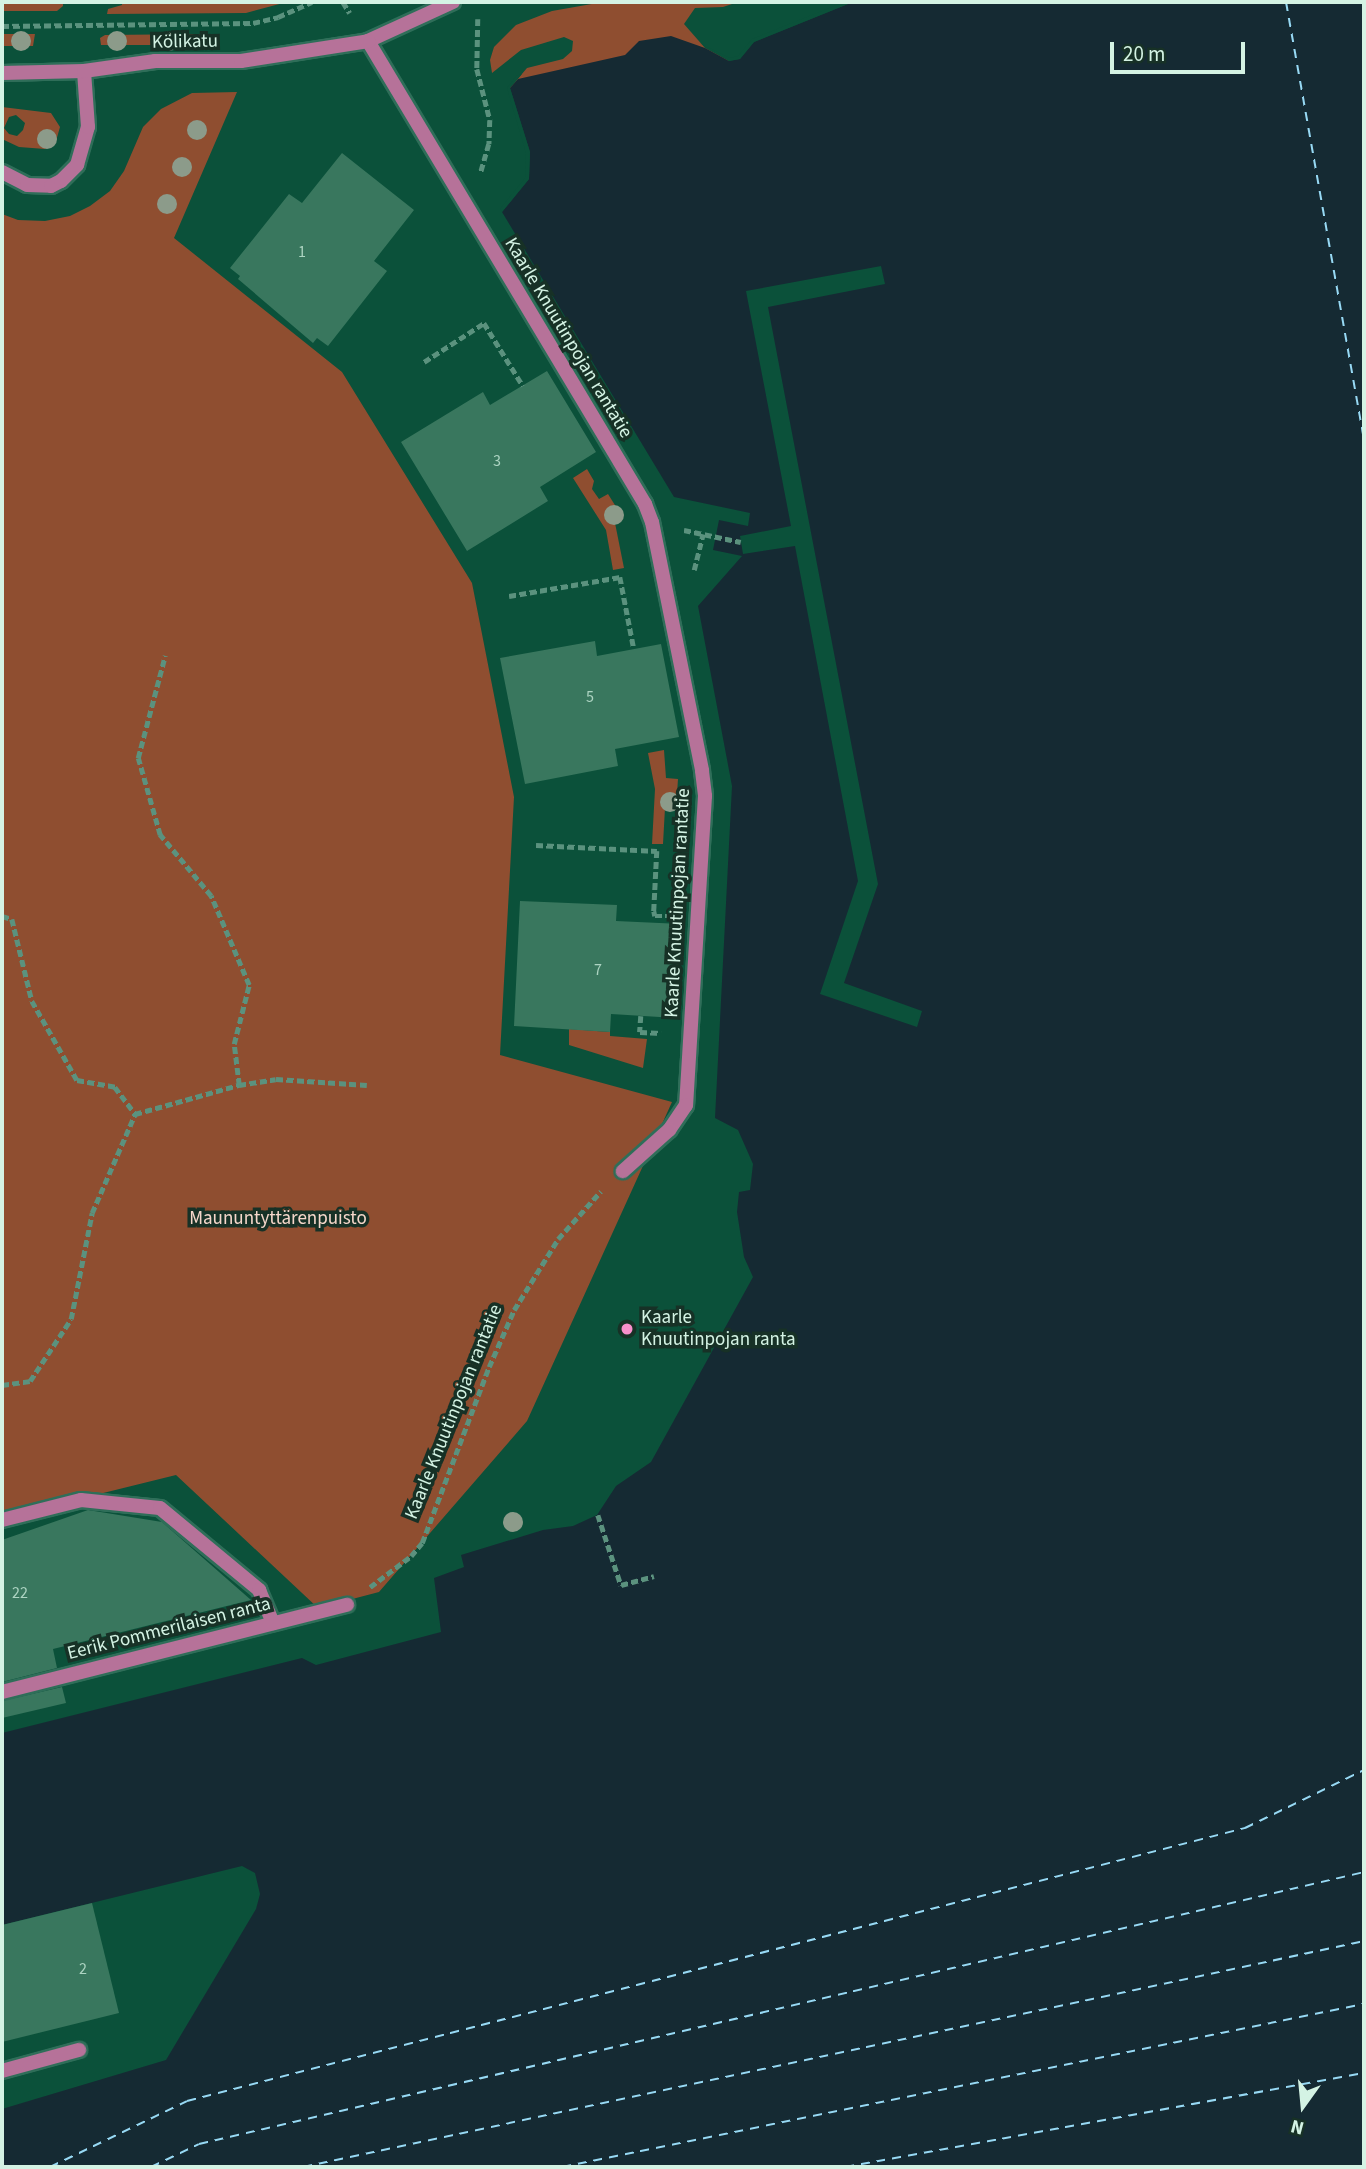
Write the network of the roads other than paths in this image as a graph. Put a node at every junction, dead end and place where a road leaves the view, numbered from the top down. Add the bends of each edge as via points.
1 (453, 2) edge
2 (368, 41) junction
3 (83, 71) junction
4 (2, 72) edge
5 (2, 173) edge
6 (623, 1171) road end
7 (2, 1520) edge
8 (346, 1605) road end
9 (274, 1623) junction
10 (2, 1692) edge
11 (79, 2050) dead end
12 (2, 2071) edge

1 - 2 street, Kölikatu
2 - 3 street, Kölikatu via 241,61 155,61
2 - 6 street, Kaarle Knuutinpojan rantatie via 652,522 705,796 686,1105 669,1130
3 - 4 street, Kölikatu
3 - 5 street via 88,127 77,165 51,186 27,185
7 - 9 street via 81,1500 160,1508 259,1590
8 - 9 street, Eerik Pommerilaisen ranta
9 - 10 street, Eerik Pommerilaisen ranta
11 - 12 street

